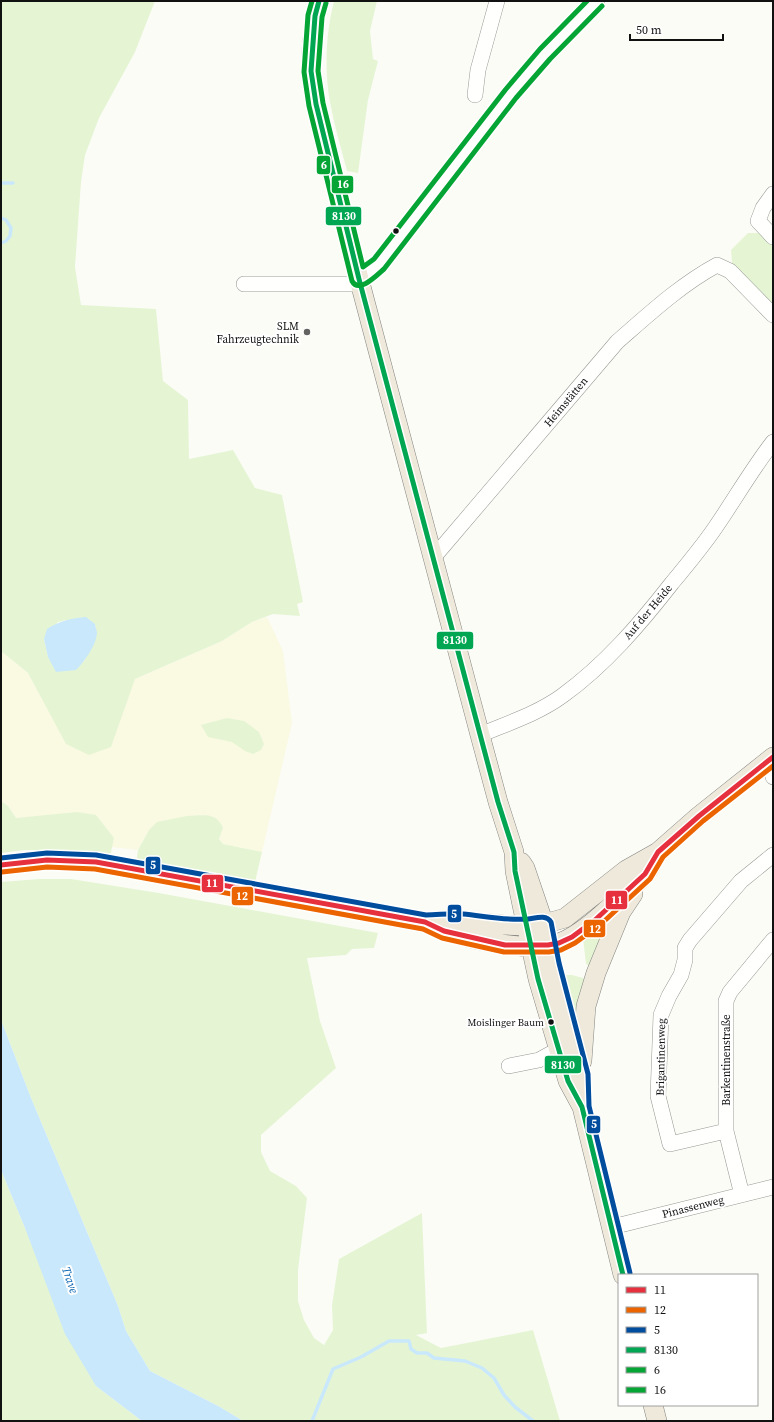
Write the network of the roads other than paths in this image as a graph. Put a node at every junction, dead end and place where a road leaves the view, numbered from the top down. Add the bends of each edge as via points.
1 (319, 1) edge
2 (497, 1) edge
3 (597, 1) edge
4 (475, 94) dead end
5 (773, 194) edge
6 (773, 236) edge
7 (360, 282) junction
8 (244, 284) dead end
9 (773, 315) edge
10 (773, 442) edge
11 (433, 558) junction
12 (480, 736) junction
13 (770, 767) edge
14 (514, 852) junction
15 (658, 852) junction
16 (773, 855) edge
17 (1, 864) edge
18 (645, 874) junction
19 (425, 922) junction
20 (544, 924) junction
21 (526, 926) junction
22 (773, 940) edge
23 (539, 946) junction
24 (558, 1049) junction
25 (509, 1066) dead end
26 (581, 1076) junction
27 (582, 1107) junction
28 (726, 1131) junction
29 (773, 1187) edge
30 (742, 1195) junction
31 (612, 1227) junction
32 (623, 1274) edge
33 (653, 1406) edge
34 (657, 1421) edge

1 - 7 main road via 315,16 311,71 316,104
2 - 4 street via 478,70
3 - 7 street via 510,94 379,264
5 - 6 street via 758,220
7 - 8 street
7 - 11 main road
9 - 11 street, Heimstätten via 730,271 717,265 702,273 649,313 617,342
10 - 12 street, Auf der Heide via 687,565 604,663 562,697
11 - 12 main road
12 - 14 main road
13 - 15 main road via 699,816
14 - 20 main road via 525,868
14 - 21 main road via 515,871
15 - 18 main road
15 - 20 main road via 626,870 565,918
16 - 28 street, Brigantinenweg via 741,881 690,940 681,975 661,1015 658,1096 670,1144
17 - 19 main road via 47,860 96,862
18 - 23 main road via 595,920 572,937 559,943
18 - 26 main road via 621,912 596,973 586,1006
19 - 21 main road via 460,921
19 - 23 main road via 444,931 505,945
20 - 21 main road
20 - 23 main road
21 - 23 main road
22 - 28 street, Barkentinenstraße via 730,992 726,1001
23 - 24 main road via 536,968
23 - 26 main road via 553,969
24 - 25 street via 539,1060
24 - 27 main road via 568,1081
26 - 27 main road
27 - 31 main road
28 - 30 street, Barkentinenstraße
29 - 30 street, Pinassenweg
30 - 31 street, Pinassenweg
31 - 32 main road
33 - 34 main road

